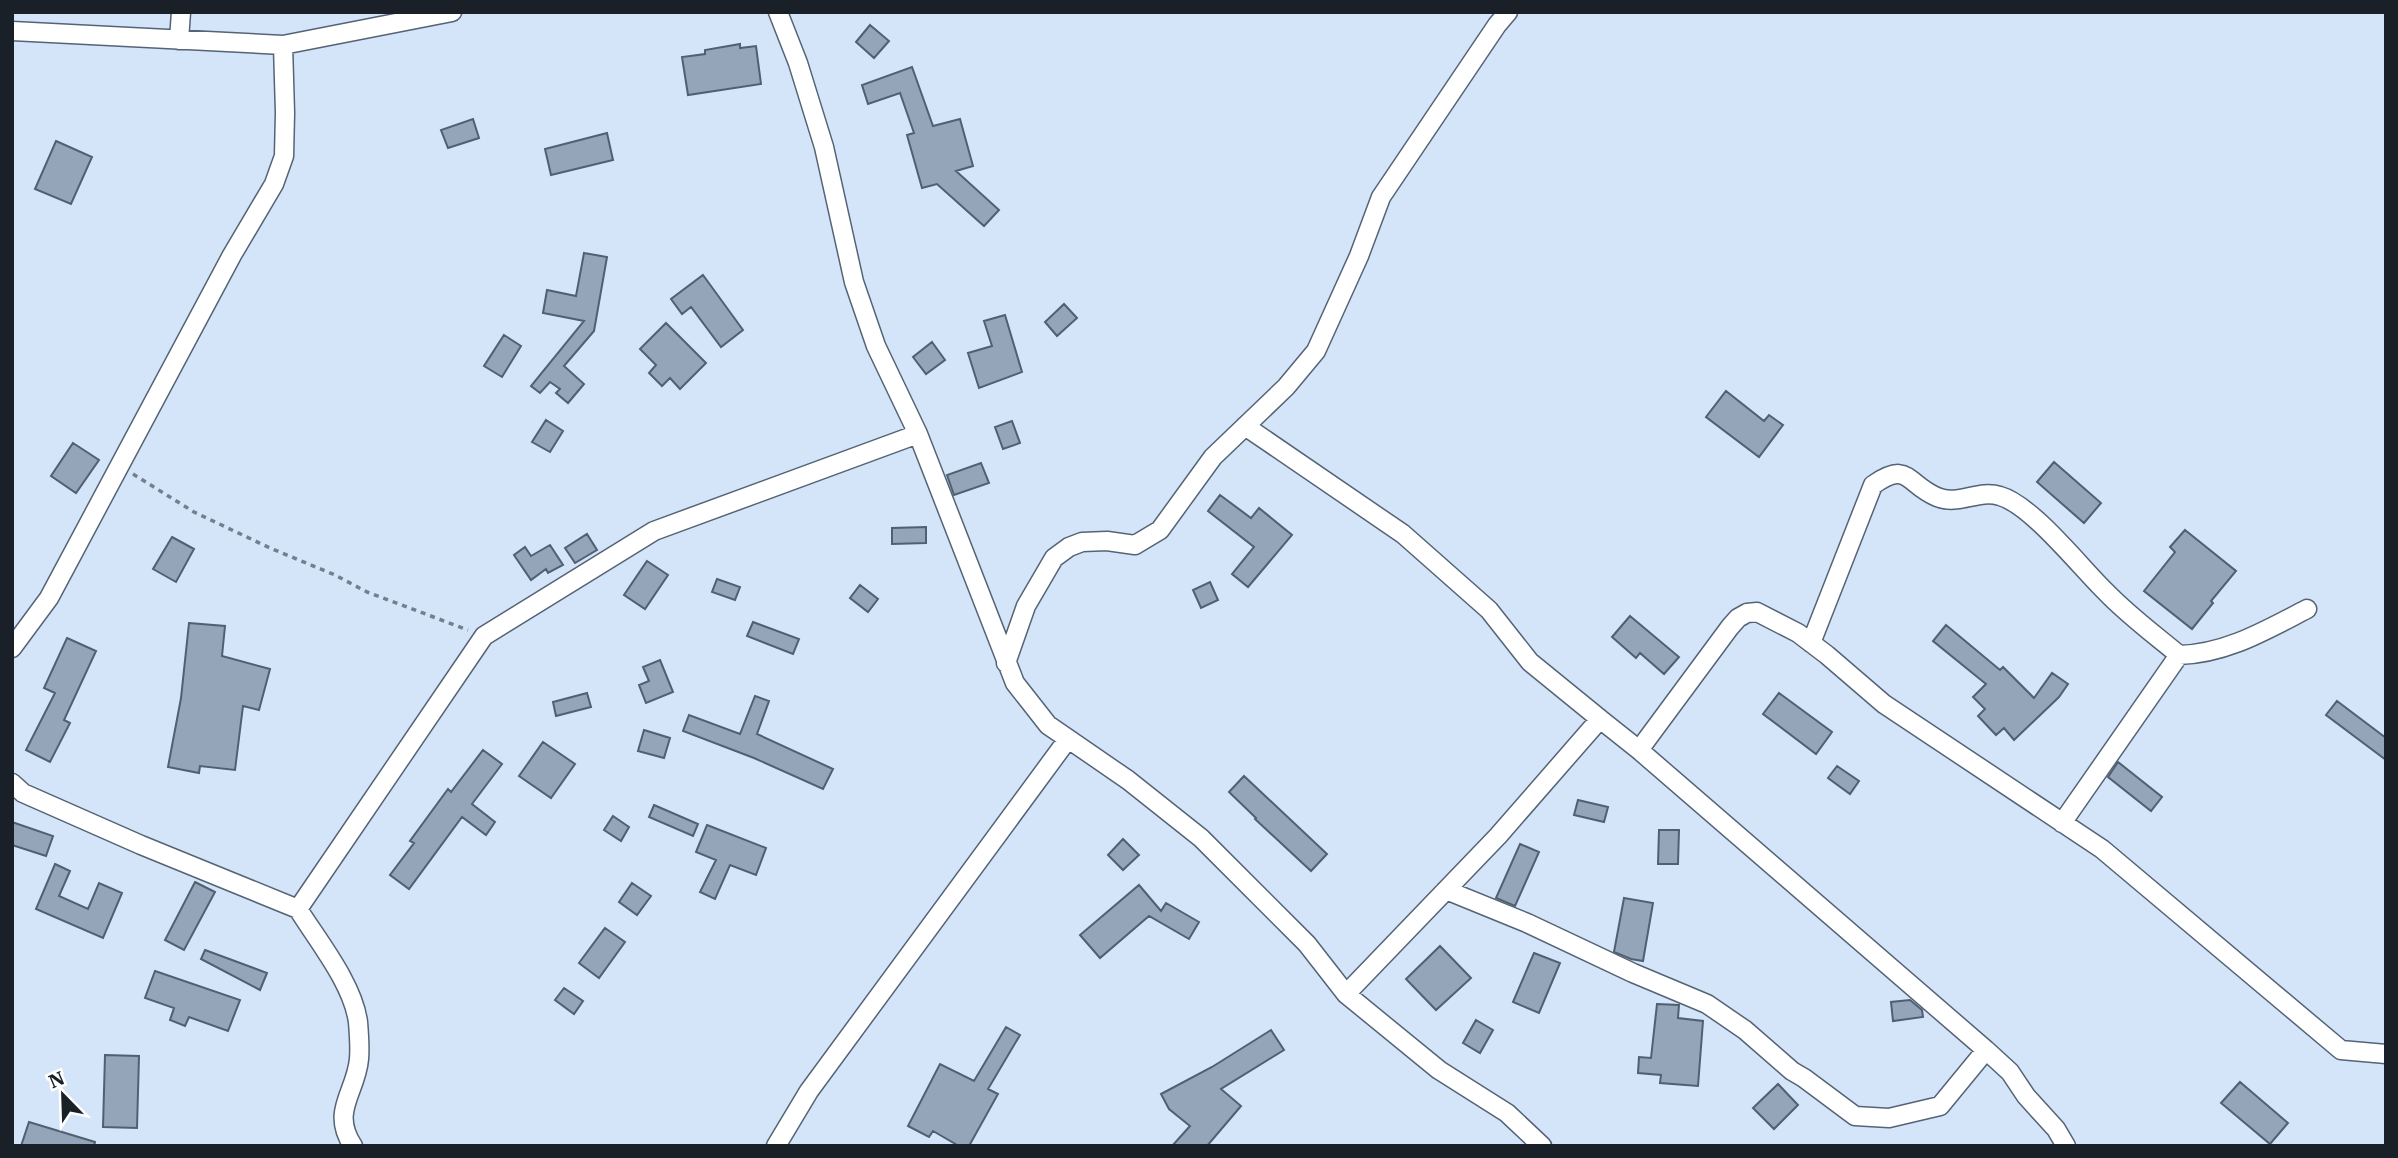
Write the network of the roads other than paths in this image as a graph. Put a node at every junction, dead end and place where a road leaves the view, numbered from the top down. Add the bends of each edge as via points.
1 (181, 12) edge
2 (452, 12) edge
3 (778, 12) edge
4 (1508, 12) edge
5 (12, 31) edge
6 (179, 40) junction
7 (283, 45) junction
8 (1245, 426) junction
9 (918, 434) junction
10 (2307, 609) dead end
11 (1811, 643) junction
12 (12, 649) edge
13 (2179, 655) junction
14 (1006, 663) junction
15 (1600, 719) junction
16 (1068, 740) junction
17 (1639, 750) junction
18 (12, 783) edge
19 (2062, 823) junction
20 (1446, 890) junction
21 (298, 909) junction
22 (1346, 994) junction
23 (1986, 1050) junction
24 (2386, 1054) edge
25 (353, 1146) edge
26 (776, 1146) edge
27 (1542, 1146) edge
28 (2066, 1146) edge

1 - 6 street
2 - 7 street
3 - 9 street via 824,147 854,282 876,346
4 - 8 street via 1381,197 1316,351
5 - 6 street
6 - 7 street
7 - 12 street via 284,156 274,184 49,598
8 - 14 street via 1213,457 1160,530 1149,538 1135,545 1082,541 1054,558 1026,606
8 - 15 street via 1403,534 1489,610 1530,662
9 - 14 street
9 - 21 street via 654,531 484,636
10 - 13 street via 2204,654
11 - 13 street via 1873,485 1889,474 1902,473 1952,501 1984,494 2001,496 2016,505 2050,532 2107,594
11 - 17 street via 1757,612 1738,618
11 - 19 street via 1884,704
13 - 19 street
14 - 16 street via 1033,708
15 - 17 street
15 - 20 street
16 - 22 street via 1201,838 1307,944
16 - 26 street via 809,1091
17 - 23 street
18 - 21 street via 34,798
19 - 24 street via 2102,849 2341,1050
20 - 22 street
20 - 23 street via 1707,1004 1855,1116 1889,1118 1940,1106
21 - 25 street via 354,1003 359,1061 342,1118
22 - 27 street via 1438,1070 1507,1113
23 - 28 street via 2010,1072

